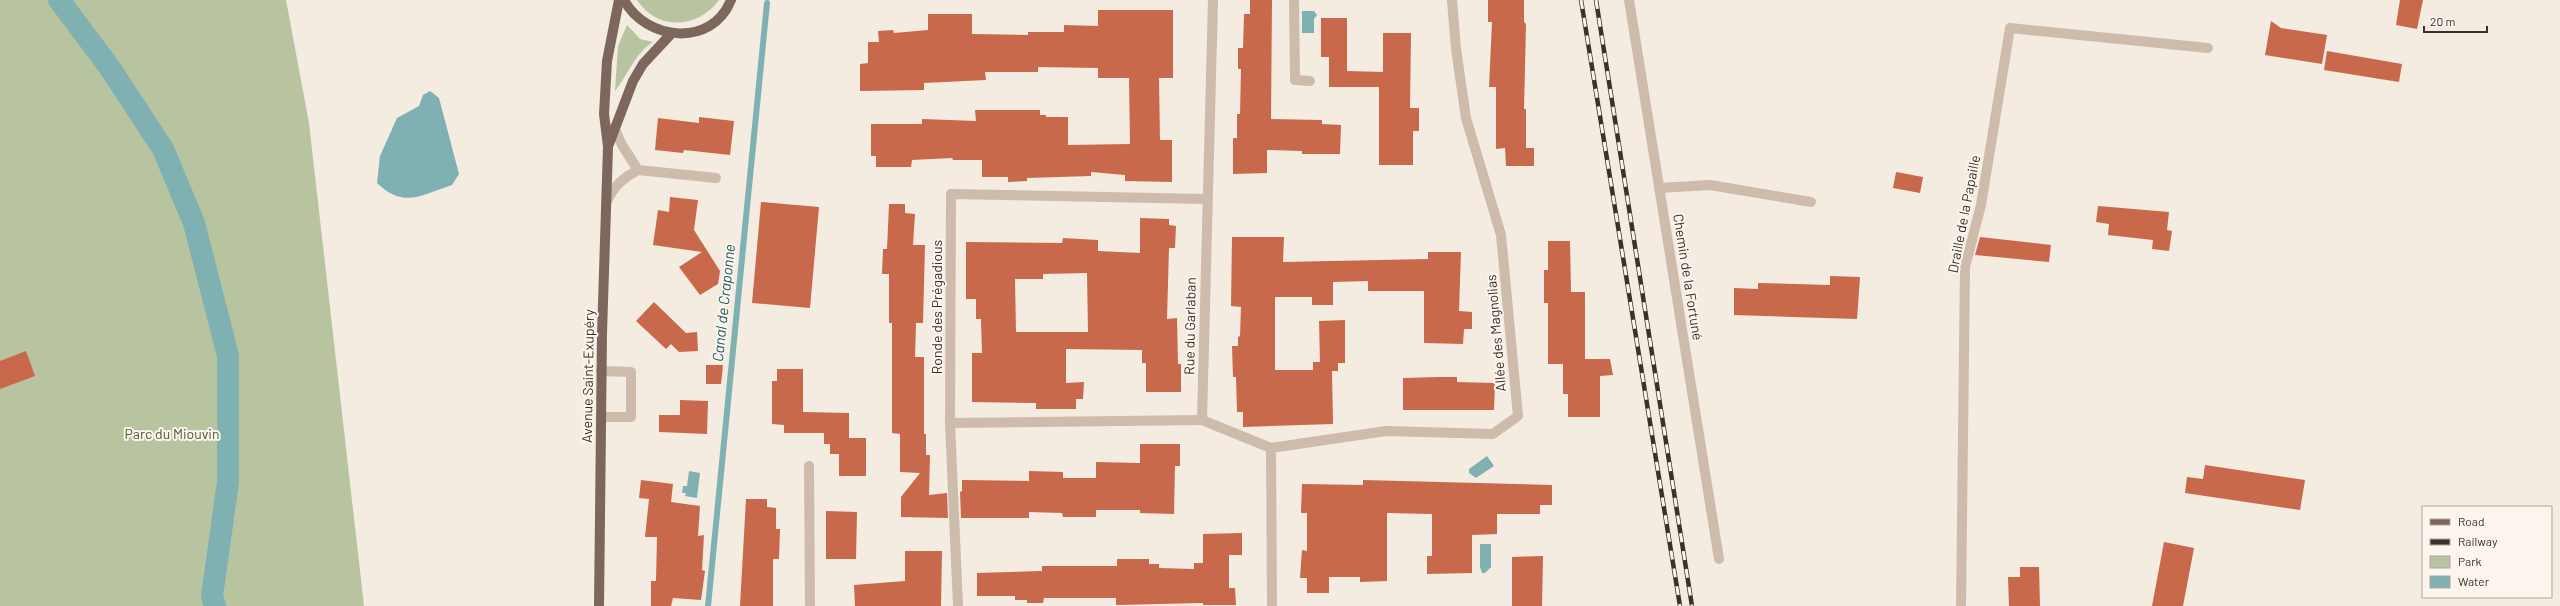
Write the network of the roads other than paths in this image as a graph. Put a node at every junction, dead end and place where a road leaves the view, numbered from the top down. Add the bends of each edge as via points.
1 (619, 0) edge
2 (624, 0) edge
3 (738, 0) edge
4 (1213, 0) edge
5 (1294, 0) edge
6 (1452, 0) edge
7 (1629, 0) edge
8 (730, 3) edge
9 (671, 34) junction
10 (2208, 48) dead end
11 (1310, 81) dead end
12 (614, 128) junction
13 (608, 147) junction
14 (638, 170) junction
15 (716, 178) dead end
16 (1659, 188) junction
17 (1206, 199) junction
18 (1811, 202) dead end
19 (606, 203) junction
20 (601, 371) junction
21 (601, 417) junction
22 (1202, 420) junction
23 (950, 423) junction
24 (1271, 448) junction
25 (809, 466) dead end
26 (1719, 559) dead end
27 (599, 606) edge
28 (810, 606) edge
29 (958, 606) edge
30 (1272, 606) edge
31 (1961, 606) edge

1 - 13 main road, Avenue Saint-Exupéry via 608,61 604,114
2 - 9 main road via 639,21
3 - 8 street
4 - 17 street, Rue du Garlaban
5 - 11 street via 1296,80
6 - 24 street, Allée des Magnolias via 1466,118 1501,235 1518,416 1493,434 1386,431
7 - 16 street, Chemin de la Fortuné
8 - 9 main road via 714,22 694,32
9 - 12 main road, Avenue Saint-Exupéry via 643,64 633,80
10 - 31 street, Draille de la Papaille via 2010,28 1981,205 1965,266
12 - 13 main road, Avenue Saint-Exupéry
12 - 14 street
13 - 19 main road, Avenue Saint-Exupéry
14 - 15 street
14 - 19 street via 626,176 612,189
16 - 18 street via 1710,185
16 - 26 street, Chemin de la Fortuné
17 - 22 street, Rue du Garlaban
17 - 23 street, Ronde des Prégadious via 951,194
19 - 20 main road, Avenue Saint-Exupéry
20 - 21 main road, Avenue Saint-Exupéry
20 - 21 street via 632,372 631,417
21 - 27 main road, Avenue Saint-Exupéry
22 - 23 street
22 - 24 street
23 - 29 street
24 - 30 street
25 - 28 street

